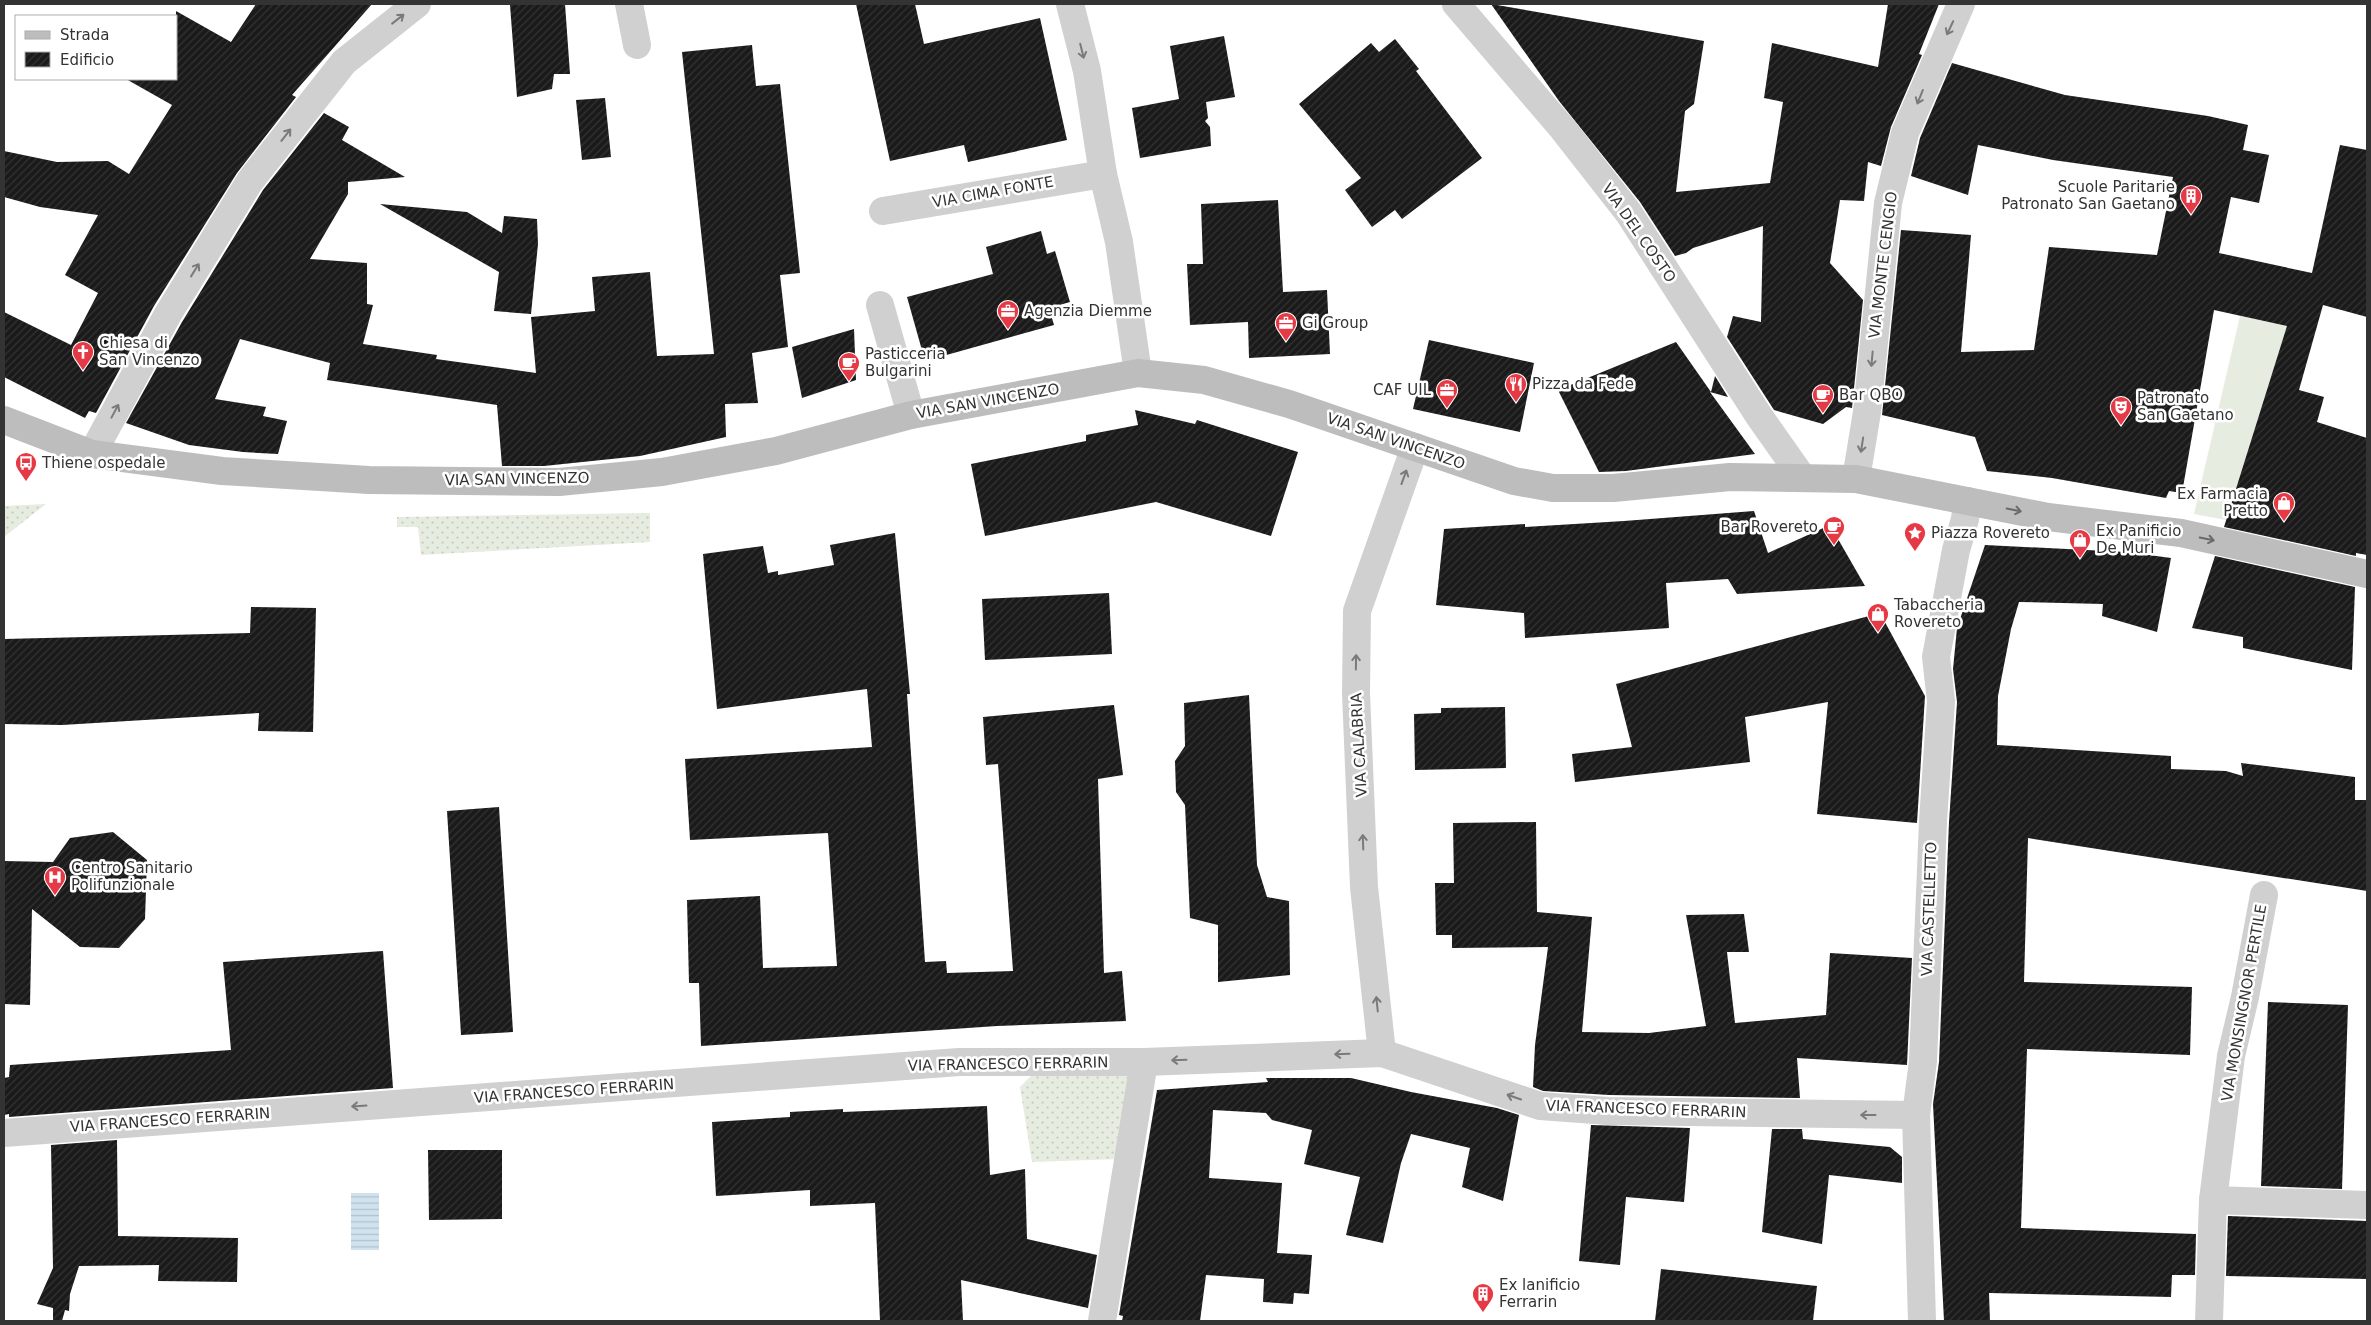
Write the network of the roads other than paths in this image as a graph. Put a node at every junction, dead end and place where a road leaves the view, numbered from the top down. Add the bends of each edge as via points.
1 (416, 4) edge
2 (629, 4) edge
3 (1070, 4) edge
4 (1456, 4) edge
5 (1961, 4) edge
6 (637, 45) dead end
7 (1103, 174) junction
8 (883, 211) dead end
9 (880, 304) dead end
10 (1138, 373) junction
11 (911, 415) junction
12 (4, 420) edge
13 (1415, 447) junction
14 (92, 454) junction
15 (1802, 477) junction
16 (1856, 479) junction
17 (1967, 501) junction
18 (2367, 574) edge
19 (2264, 895) dead end
20 (1382, 1052) junction
21 (1144, 1062) junction
22 (1916, 1115) junction
23 (4, 1133) edge
24 (2213, 1200) junction
25 (2367, 1205) edge
26 (1102, 1321) edge
27 (1922, 1321) edge
28 (2209, 1321) edge

14 -> 1 street via 168,314 250,181 344,62
2 - 6 street
3 -> 7 street via 1087,71
4 - 15 street, VIA DEL COSTO via 1563,128 1628,212
5 -> 16 street, VIA MONTE CENGIO via 1905,132 1888,204 1867,412
7 - 8 street, VIA CIMA FONTE
7 - 10 street via 1119,242
9 - 11 street
10 - 11 street, VIA SAN VINCENZO
10 - 13 street, VIA SAN VINCENZO via 1204,380 1289,404
11 - 14 street, VIA SAN VINCENZO via 776,451 662,472 559,482 368,480 222,471
12 - 14 street, VIA SAN VINCENZO
13 - 15 street, VIA SAN VINCENZO via 1514,481 1553,488 1612,488 1730,477
20 -> 13 street, VIA CALABRIA via 1364,887 1356,693 1357,612
15 - 16 street, VIA SAN VINCENZO
16 - 17 street, VIA SAN VINCENZO
17 -> 18 street, VIA SAN VINCENZO via 2048,517 2181,533
17 - 22 street, VIA CASTELLETTO via 1936,657 1941,701 1922,1061
19 - 24 street, VIA MONSINGNOR PERTILE via 2231,1056
20 -> 21 street, VIA FRANCESCO FERRARIN
22 -> 20 street, VIA FRANCESCO FERRARIN via 1608,1111 1540,1106
21 -> 23 street, VIA FRANCESCO FERRARIN via 959,1062
21 - 26 street
22 - 27 street, VIA CASTELLETTO
24 - 25 street
24 - 28 street, VIA MONSINGNOR PERTILE

